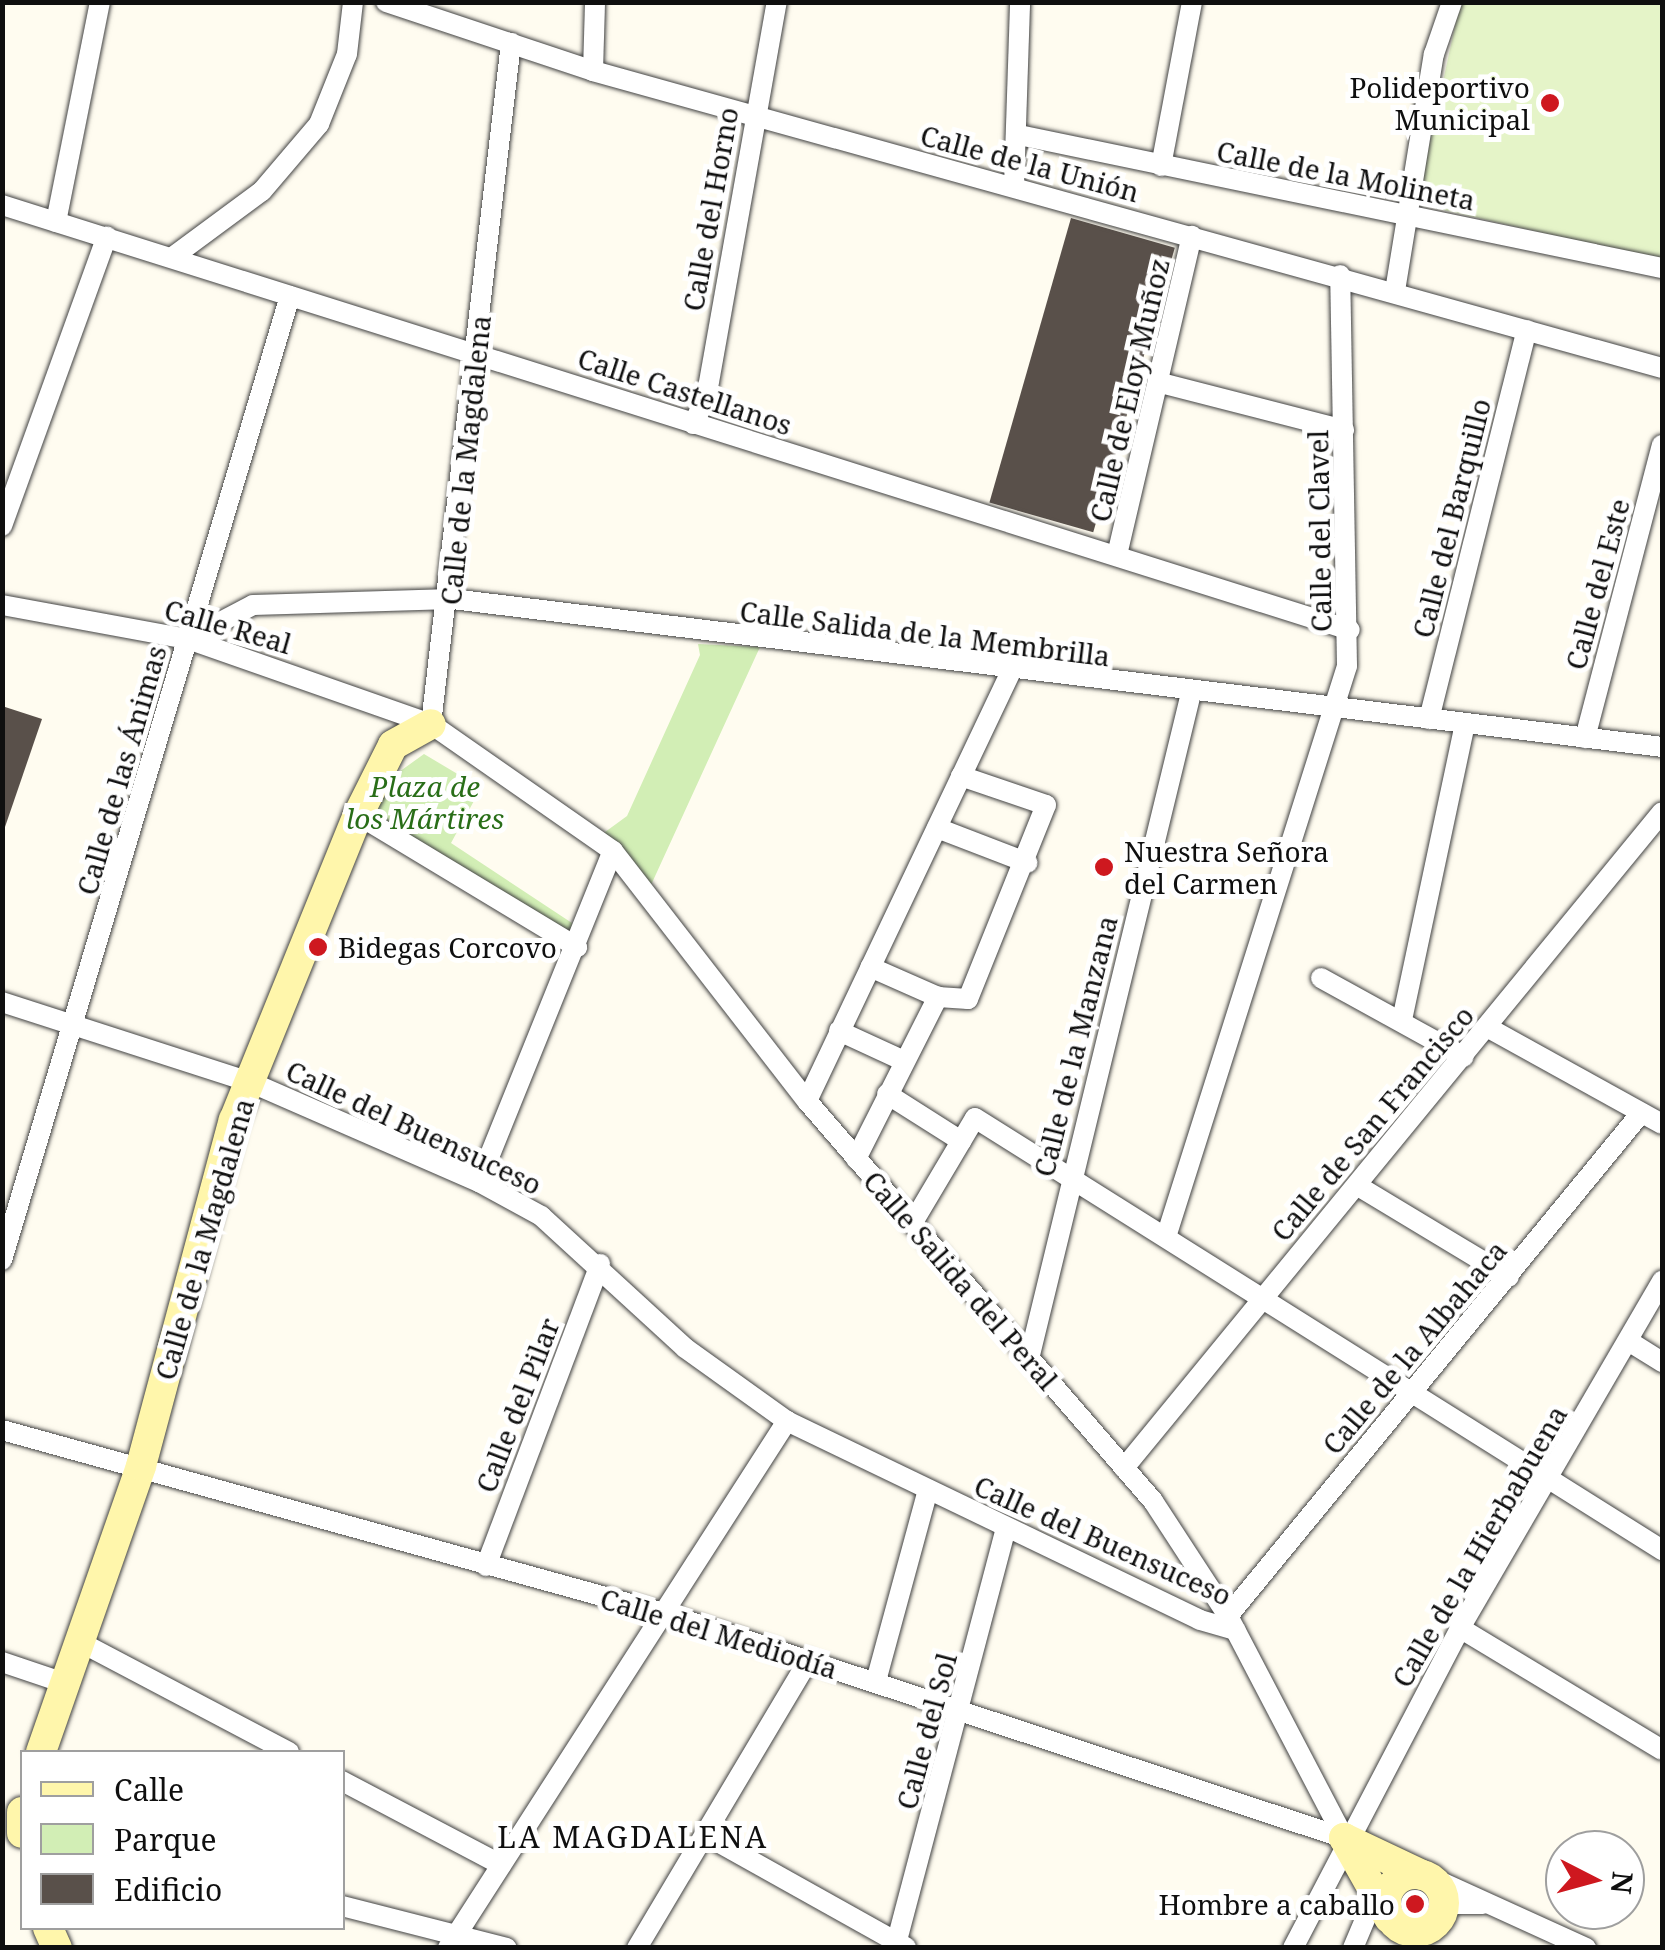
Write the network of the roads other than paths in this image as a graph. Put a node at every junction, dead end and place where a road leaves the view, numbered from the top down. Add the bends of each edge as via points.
1 (100, 2) edge
2 (353, 2) edge
3 (386, 2) edge
4 (594, 2) edge
5 (777, 2) edge
6 (1020, 2) edge
7 (1192, 2) edge
8 (1452, 2) edge
9 (511, 43) junction
10 (593, 71) junction
11 (756, 116) junction
12 (1019, 135) junction
13 (1162, 166) junction
14 (1014, 186) junction
15 (2, 205) edge
16 (1404, 212) junction
17 (56, 222) junction
18 (107, 236) junction
19 (1192, 236) junction
20 (174, 256) junction
21 (1662, 268) edge
22 (1340, 275) junction
23 (1395, 292) junction
24 (290, 296) junction
25 (1527, 330) junction
26 (477, 354) junction
27 (1662, 368) edge
28 (1161, 384) junction
29 (694, 424) junction
30 (1344, 430) junction
31 (1662, 445) edge
32 (2, 526) edge
33 (1117, 555) junction
34 (452, 599) junction
35 (2, 606) edge
36 (1350, 630) junction
37 (188, 639) junction
38 (1011, 672) junction
39 (1192, 693) junction
40 (1332, 708) junction
41 (1429, 719) junction
42 (431, 724) junction
43 (1466, 724) junction
44 (1585, 738) junction
45 (1662, 747) edge
46 (961, 776) junction
47 (1662, 812) edge
48 (358, 814) junction
49 (936, 828) junction
50 (613, 850) junction
51 (1028, 864) junction
52 (577, 947) junction
53 (870, 967) junction
54 (1321, 978) dead end
55 (938, 997) junction
56 (2, 1002) edge
57 (1402, 1020) junction
58 (75, 1024) junction
59 (1487, 1026) junction
60 (839, 1031) junction
61 (1464, 1058) junction
62 (902, 1060) junction
63 (250, 1082) junction
64 (887, 1094) junction
65 (807, 1101) junction
66 (1641, 1113) junction
67 (1662, 1124) edge
68 (962, 1141) junction
69 (856, 1160) junction
70 (1070, 1177) junction
71 (479, 1182) junction
72 (1358, 1186) junction
73 (912, 1224) junction
74 (1166, 1237) junction
75 (2, 1260) edge
76 (600, 1264) junction
77 (1509, 1277) junction
78 (1662, 1282) edge
79 (1262, 1297) junction
80 (1630, 1342) junction
81 (1030, 1355) junction
82 (1662, 1362) edge
83 (1412, 1393) junction
84 (787, 1421) junction
85 (2, 1430) edge
86 (141, 1466) junction
87 (1124, 1468) junction
88 (1548, 1481) junction
89 (928, 1490) junction
90 (1006, 1528) junction
91 (1662, 1550) edge
92 (486, 1566) junction
93 (667, 1614) junction
94 (1232, 1623) junction
95 (1460, 1628) junction
96 (82, 1642) junction
97 (809, 1660) junction
98 (2, 1662) edge
99 (876, 1681) junction
100 (64, 1683) junction
101 (962, 1708) junction
102 (42, 1750) edge
103 (285, 1750) edge
104 (1662, 1750) edge
105 (345, 1783) edge
106 (707, 1836) junction
107 (1344, 1838) junction
108 (501, 1865) junction
109 (1426, 1876) junction
110 (1497, 1904) junction
111 (345, 1907) edge
112 (1390, 1922) edge
113 (1437, 1925) edge
114 (452, 1941) edge
115 (899, 1946) edge
116 (507, 1948) edge
117 (637, 1948) edge
118 (1292, 1948) edge
119 (1352, 1948) edge
120 (1586, 1948) edge

1 - 17 street
2 - 20 street via 347,54 319,124 262,191
3 - 9 street, Calle de la Unión
4 - 10 street
5 - 11 street, Calle del Horno
6 - 12 street
7 - 13 street
8 - 16 street
9 - 10 street, Calle de la Unión
9 - 26 street, Calle de la Magdalena
10 - 11 street, Calle de la Unión
11 - 14 street, Calle de la Unión
11 - 29 street, Calle del Horno via 706,399
12 - 13 street, Calle de la Molineta
12 - 14 street
13 - 16 street, Calle de la Molineta
14 - 19 street, Calle de la Unión
15 - 17 street, Calle Castellanos
16 - 21 street, Calle de la Molineta
16 - 23 street
17 - 18 street, Calle Castellanos
18 - 20 street, Calle Castellanos
18 - 32 street
19 - 22 street, Calle de la Unión
19 - 28 street, Calle de Eloy Muñoz
20 - 24 street, Calle Castellanos
22 - 23 street, Calle de la Unión
22 - 30 street, Calle del Clavel
23 - 25 street, Calle de la Unión
24 - 26 street, Calle Castellanos
24 - 37 street, Calle de las Ánimas
25 - 27 street, Calle de la Unión
25 - 41 street, Calle del Barquillo
26 - 29 street, Calle Castellanos
26 - 34 street, Calle de la Magdalena
28 - 30 street
28 - 33 street, Calle de Eloy Muñoz
29 - 33 street, Calle Castellanos
30 - 36 street, Calle del Clavel
31 - 44 street, Calle del Este
33 - 36 street, Calle Castellanos
34 - 37 street, Calle Salida de la Membrilla via 253,605
34 - 38 street, Calle Salida de la Membrilla
34 - 42 street, Calle de la Magdalena
35 - 37 street, Calle Real
36 - 40 street, Calle del Clavel via 1348,666
37 - 42 street, Calle Real
37 - 58 street, Calle de las Ánimas
38 - 39 street, Calle Salida de la Membrilla
38 - 46 street
39 - 40 street, Calle Salida de la Membrilla
39 - 70 street, Calle de la Manzana
40 - 41 street, Calle Salida de la Membrilla
40 - 74 street, Calle del Clavel
41 - 43 street, Calle Salida de la Membrilla
42 - 48 street, Calle de la Magdalena via 393,745
42 - 50 street, Calle Salida del Peral
43 - 44 street, Calle Salida de la Membrilla
43 - 57 street
44 - 45 street, Calle Salida de la Membrilla
46 - 49 street
46 - 51 street via 1046,805
47 - 59 street, Calle de San Francisco
48 - 52 street
48 - 63 street, Calle de la Magdalena
49 - 51 street
49 - 53 street
50 - 52 street
50 - 65 street, Calle Salida del Peral
51 - 55 street via 968,999
52 - 71 street
53 - 55 street
53 - 60 street
54 - 57 street
55 - 62 street
56 - 58 street, Calle del Buensuceso
57 - 61 street
58 - 63 street, Calle del Buensuceso
58 - 75 street, Calle de las Ánimas
59 - 61 street, Calle de San Francisco
59 - 66 street
60 - 62 street
60 - 65 street
61 - 72 street, Calle de San Francisco
62 - 64 street
63 - 71 street, Calle del Buensuceso
63 - 86 street, Calle de la Magdalena
64 - 68 street
64 - 69 street
65 - 69 street, Calle Salida del Peral
66 - 67 street
66 - 77 street, Calle de la Albahaca
68 - 70 street via 976,1118
68 - 73 street
69 - 73 street, Calle Salida del Peral
70 - 74 street
70 - 81 street, Calle de la Manzana
71 - 76 street, Calle del Buensuceso via 541,1216
72 - 77 street
72 - 79 street, Calle de San Francisco
73 - 81 street, Calle Salida del Peral
74 - 79 street
76 - 84 street, Calle del Buensuceso via 685,1348
76 - 92 street, Calle del Pilar
77 - 83 street, Calle de la Albahaca
78 - 80 street, Calle de la Hierbabuena
79 - 83 street
79 - 87 street, Calle de San Francisco
80 - 82 street
80 - 88 street, Calle de la Hierbabuena
81 - 87 street, Calle Salida del Peral
83 - 88 street
83 - 94 street, Calle de la Albahaca
84 - 89 street, Calle del Buensuceso
84 - 93 street
85 - 86 street, Calle del Mediodía
86 - 92 street, Calle del Mediodía
86 - 96 street, Calle de la Magdalena
87 - 94 street, Calle Salida del Peral
88 - 91 street
88 - 95 street, Calle de la Hierbabuena
89 - 90 street, Calle del Buensuceso
89 - 99 street
90 - 94 street, Calle del Buensuceso
90 - 101 street, Calle del Sol
92 - 93 street, Calle del Mediodía
93 - 97 street, Calle del Mediodía
93 - 108 street
94 - 107 street, Calle Salida del Peral
95 - 104 street
95 - 107 street, Calle de la Hierbabuena
96 - 100 street, Calle de la Magdalena
96 - 103 street
97 - 99 street, Calle del Mediodía
97 - 106 street
98 - 100 street
99 - 101 street, Calle del Mediodía
100 - 102 street, Calle de la Magdalena
101 - 107 street, Calle del Mediodía
101 - 115 street, Calle del Sol
105 - 108 street
106 - 115 street
106 - 117 street
107 - 109 street, Calle del Mediodía
107 - 112 street, Calle Salida del Peral
107 - 118 street, Calle de la Hierbabuena
108 - 114 street
109 - 110 street, Calle del Mediodía
109 - 112 street via 1392,1883
109 - 113 street
110 - 113 street, Calle del Mediodía
110 - 120 street, Calle del Mediodía
111 - 114 street
112 - 113 street via 1422,1933
112 - 119 street
114 - 116 street

